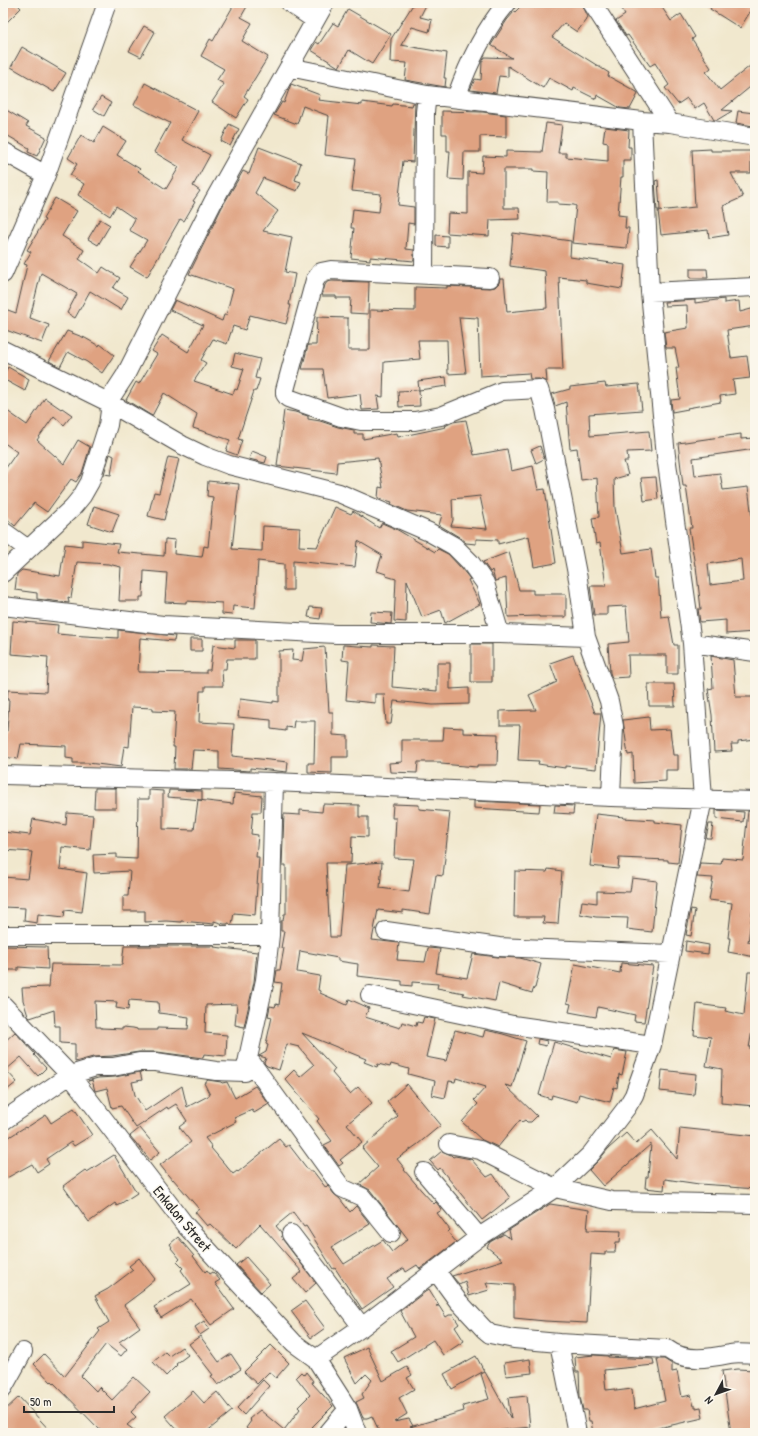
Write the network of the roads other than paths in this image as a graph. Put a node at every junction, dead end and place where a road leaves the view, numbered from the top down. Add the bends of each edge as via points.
1 (106, 3) edge
2 (290, 3) edge
3 (325, 3) edge
4 (507, 3) edge
5 (592, 3) edge
6 (315, 20) junction
7 (289, 67) junction
8 (427, 95) junction
9 (456, 98) junction
10 (642, 121) junction
11 (670, 123) junction
12 (755, 137) edge
13 (3, 151) edge
14 (46, 176) junction
15 (3, 274) edge
16 (424, 274) junction
17 (490, 278) dead end
18 (755, 287) edge
19 (650, 292) junction
20 (3, 350) edge
21 (108, 402) junction
22 (3, 531) edge
23 (28, 549) junction
24 (3, 573) edge
25 (3, 606) edge
26 (500, 634) junction
27 (586, 638) junction
28 (692, 643) junction
29 (755, 652) edge
30 (3, 775) edge
31 (274, 782) junction
32 (611, 797) junction
33 (702, 799) junction
34 (755, 801) edge
35 (386, 931) dead end
36 (3, 935) edge
37 (270, 935) junction
38 (670, 954) junction
39 (370, 995) dead end
40 (3, 1006) edge
41 (652, 1045) junction
42 (248, 1058) junction
43 (70, 1075) junction
44 (3, 1121) edge
45 (449, 1144) dead end
46 (424, 1172) dead end
47 (554, 1188) junction
48 (755, 1204) edge
49 (291, 1234) dead end
50 (391, 1234) dead end
51 (479, 1237) junction
52 (436, 1271) junction
53 (362, 1327) junction
54 (559, 1343) junction
55 (23, 1352) dead end
56 (755, 1354) edge
57 (316, 1359) junction
58 (3, 1388) edge
59 (348, 1409) junction
60 (328, 1433) edge
61 (357, 1433) edge
62 (577, 1433) edge

1 - 14 street
2 - 6 street
3 - 6 street
4 - 9 street via 485,34
5 - 11 street
6 - 7 street
7 - 8 street
7 - 21 street via 213,202 125,376
8 - 9 street
8 - 16 street
9 - 10 street
10 - 11 street
10 - 19 street
11 - 12 street
13 - 14 street
14 - 15 street
16 - 17 street
16 - 27 street via 331,270 321,272 315,280 285,394 288,398 341,417 361,421 415,421 441,416 502,391 539,389 578,579
18 - 19 street
19 - 28 street via 666,456
20 - 21 street
21 - 23 street via 108,425 90,482 73,507
21 - 26 street via 205,456 229,465 339,493 429,532 454,546 485,583
22 - 23 street
23 - 24 street
25 - 26 street via 163,625 336,634
26 - 27 street
27 - 32 street via 609,702 614,726
28 - 29 street
28 - 33 street
30 - 31 street
31 - 32 street
31 - 37 street
32 - 33 street
33 - 34 street
33 - 38 street
35 - 38 street via 499,947
36 - 37 street
37 - 42 street via 265,980
38 - 41 street
39 - 41 street via 513,1025
40 - 43 street, Enkalon Street
41 - 47 street via 634,1095 627,1107 591,1154
42 - 43 street via 245,1072 216,1072 156,1062 139,1062 96,1067
42 - 50 street via 342,1188 362,1197
43 - 44 street
43 - 57 street, Enkalon Street via 186,1226 294,1343
45 - 47 street via 480,1150
46 - 51 street
47 - 48 street via 612,1201
47 - 51 street
49 - 53 street
51 - 52 street
52 - 53 street
52 - 54 street via 458,1301 490,1334
53 - 57 street
54 - 56 street via 667,1349 678,1355 704,1358
54 - 62 street
55 - 58 street
57 - 59 street, Enkalon Street
59 - 60 street
59 - 61 street, Enkalon Street

